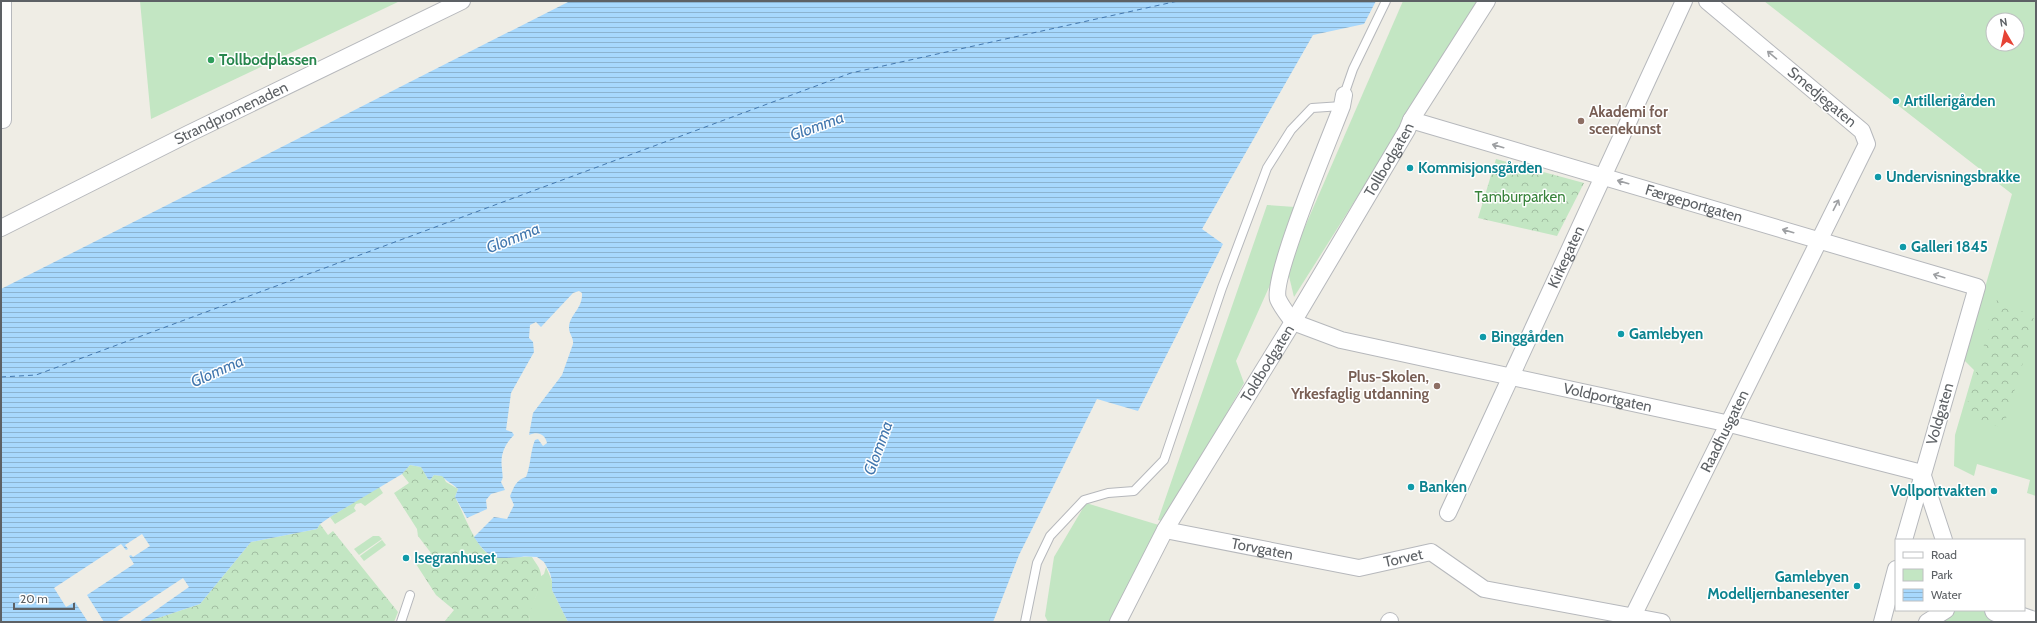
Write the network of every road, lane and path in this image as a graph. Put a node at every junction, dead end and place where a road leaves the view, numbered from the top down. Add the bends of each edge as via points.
1 (3, 1) edge
2 (462, 1) edge
3 (1386, 1) edge
4 (1487, 1) edge
5 (1684, 1) edge
6 (1707, 1) edge
7 (1343, 101) junction
8 (1, 120) edge
9 (1411, 120) junction
10 (1604, 176) junction
11 (1, 228) edge
12 (1819, 240) junction
13 (1977, 287) joint
14 (1293, 322) junction
15 (1512, 376) junction
16 (1730, 424) junction
17 (1922, 473) junction
18 (1448, 513) dead end
19 (1165, 530) junction
20 (1904, 539) edge
21 (1944, 539) edge
22 (1359, 568) joint
23 (1895, 573) edge
24 (410, 595) dead end
25 (1944, 611) edge
26 (1999, 611) edge
27 (1632, 619) edge
28 (401, 622) edge
29 (1025, 622) edge
30 (1118, 622) edge
31 (1662, 622) edge
32 (1882, 622) edge
33 (1927, 622) edge
34 (2031, 622) edge

1 - 8 street
2 - 11 street, Strandpromenaden
3 - 7 lane, Toldbodgaten via 1354,68
4 - 9 street, Tollbodgaten
5 - 10 street, Kirkegaten
12 -> 6 street, Smedjegaten via 1867,144 1862,131
7 - 14 street, Toldbodgaten via 1287,248 1280,277 1278,298
7 - 29 lane via 1312,108 1291,130 1267,168 1222,288 1164,460 1134,491 1108,493 1084,500 1050,536 1037,563
10 -> 9 street, Færgeportgaten
9 - 14 street, Tollbodgaten
12 -> 10 street, Færgeportgaten
10 - 15 street, Kirkegaten
13 -> 12 street, Færgeportgaten
12 - 16 street, Raadhusgaten
13 - 17 street, Voldgaten
14 - 15 street, Voldportgaten via 1341,340
14 - 19 street, Toldbodgaten
15 - 16 street, Voldportgaten
15 - 18 street, Kirkegaten
16 - 17 street, Voldportgaten
16 - 27 street, Raadhusgaten
17 - 20 street, Voldgaten
17 - 21 street
19 - 22 street, Torvgaten
19 - 30 street, Toldbodgaten
22 - 27 street, Torvet via 1431,552 1484,589
23 - 32 street
24 - 28 lane
25 - 33 street
26 - 34 street
27 - 31 street

